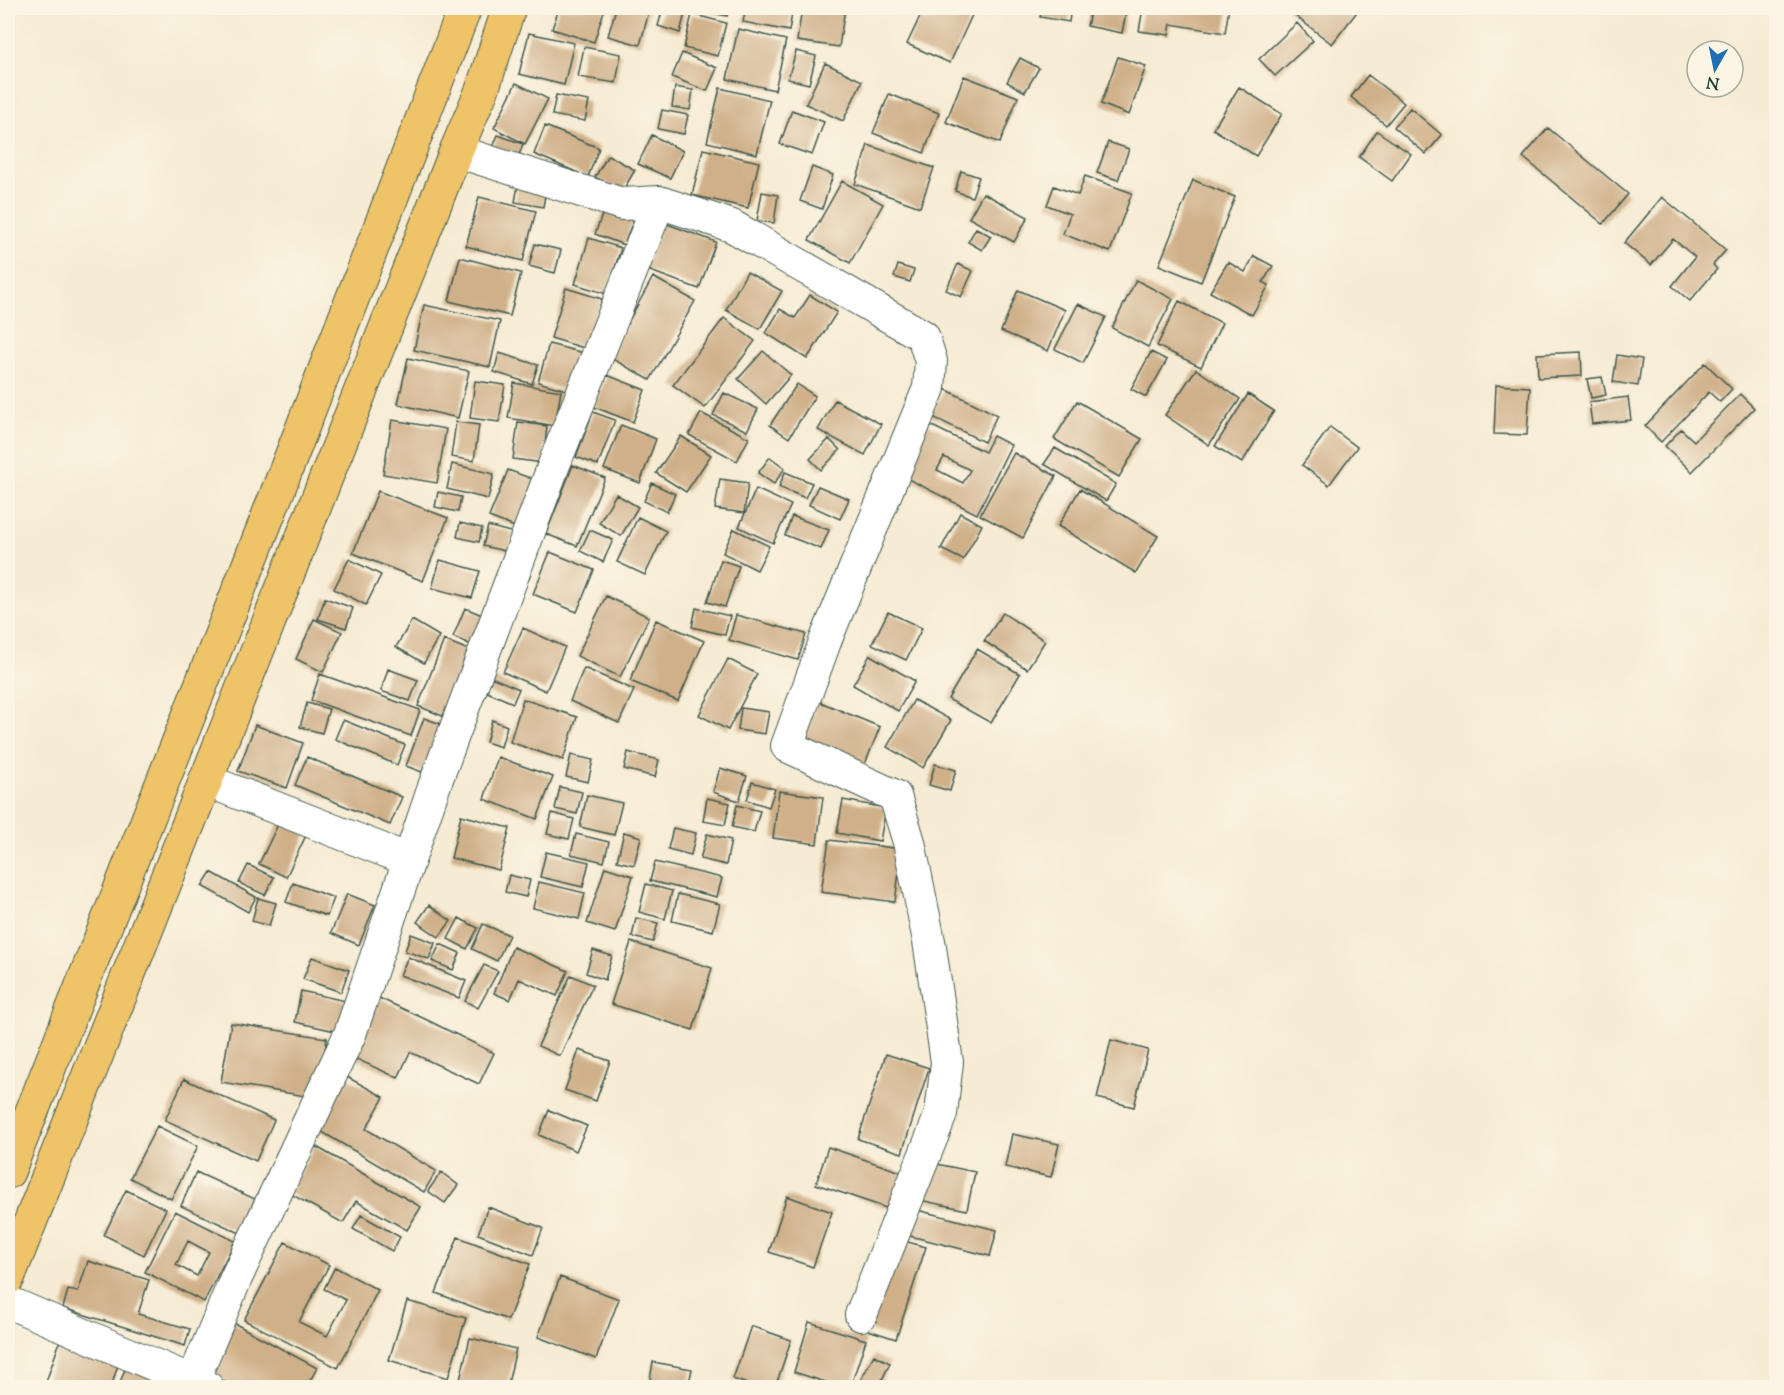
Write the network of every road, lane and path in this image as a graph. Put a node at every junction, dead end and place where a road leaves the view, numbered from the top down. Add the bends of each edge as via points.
1 (465, 8) edge
2 (509, 8) edge
3 (456, 151) junction
4 (659, 202) junction
5 (205, 780) junction
6 (409, 860) junction
7 (8, 1172) edge
8 (8, 1278) edge
9 (8, 1302) edge
10 (861, 1315) dead end
11 (197, 1385) edge

1 - 7 highway
2 - 3 highway via 482,90
3 - 4 street via 622,204
3 - 5 highway
4 - 6 street via 555,462
4 - 10 street via 732,226 923,336 931,361 928,388 787,746 895,796 909,842 929,941 947,1062 941,1114
5 - 6 street
5 - 8 highway
6 - 11 street via 351,1034 236,1278
9 - 11 street

